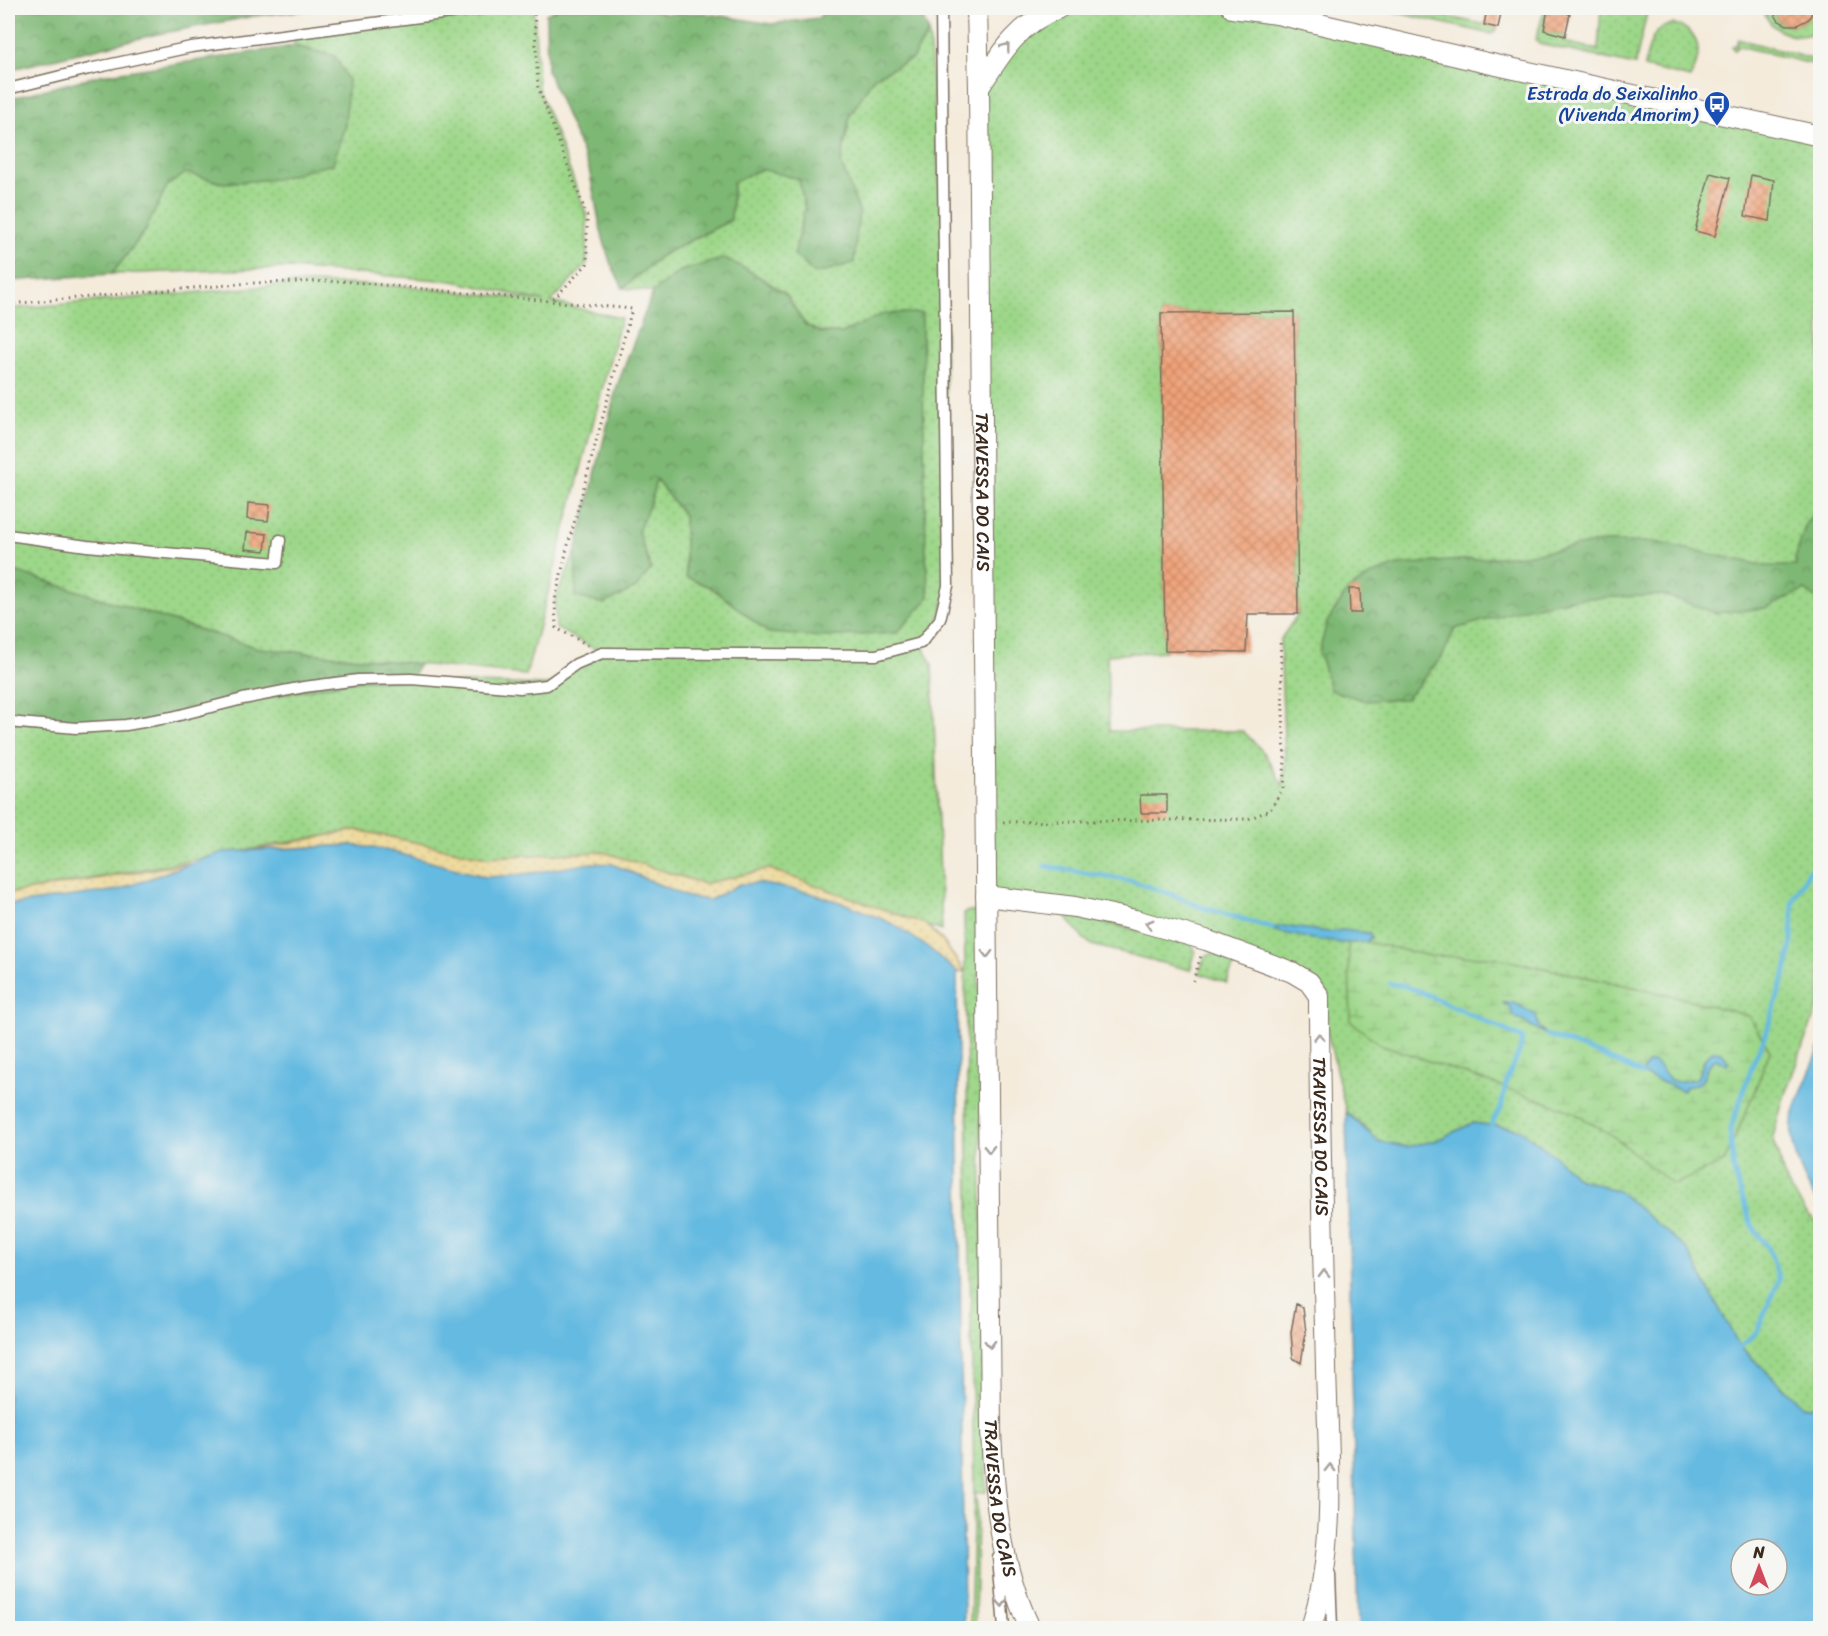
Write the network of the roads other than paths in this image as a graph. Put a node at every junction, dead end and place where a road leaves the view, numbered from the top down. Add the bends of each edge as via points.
1 (488, 8) edge
2 (941, 8) edge
3 (977, 8) edge
4 (1232, 8) edge
5 (1041, 10) edge
6 (980, 88) junction
7 (8, 89) edge
8 (1821, 136) edge
9 (8, 535) edge
10 (280, 540) dead end
11 (8, 722) edge
12 (986, 896) junction
13 (993, 1482) junction
14 (1329, 1527) junction
15 (1004, 1629) edge
16 (1030, 1629) edge
17 (1311, 1629) edge
18 (1332, 1629) edge

1 - 7 lane via 190,47
2 - 11 lane via 948,586 940,619 921,643 876,656 602,653 576,664 548,685 520,688 411,679 358,680 304,687 126,725 76,728
3 - 6 street, TRAVESSA DO CAIS
4 - 8 street via 1277,14
6 -> 5 street via 1007,44
6 - 12 street, TRAVESSA DO CAIS
9 - 10 lane via 277,563
12 -> 13 street, TRAVESSA DO CAIS
14 -> 12 street, TRAVESSA DO CAIS via 1319,996 1309,982 1292,972 1206,940 1075,907
13 -> 15 lane
13 - 16 street, TRAVESSA DO CAIS via 1010,1577
14 - 17 street, TRAVESSA DO CAIS via 1320,1603
14 - 18 lane

